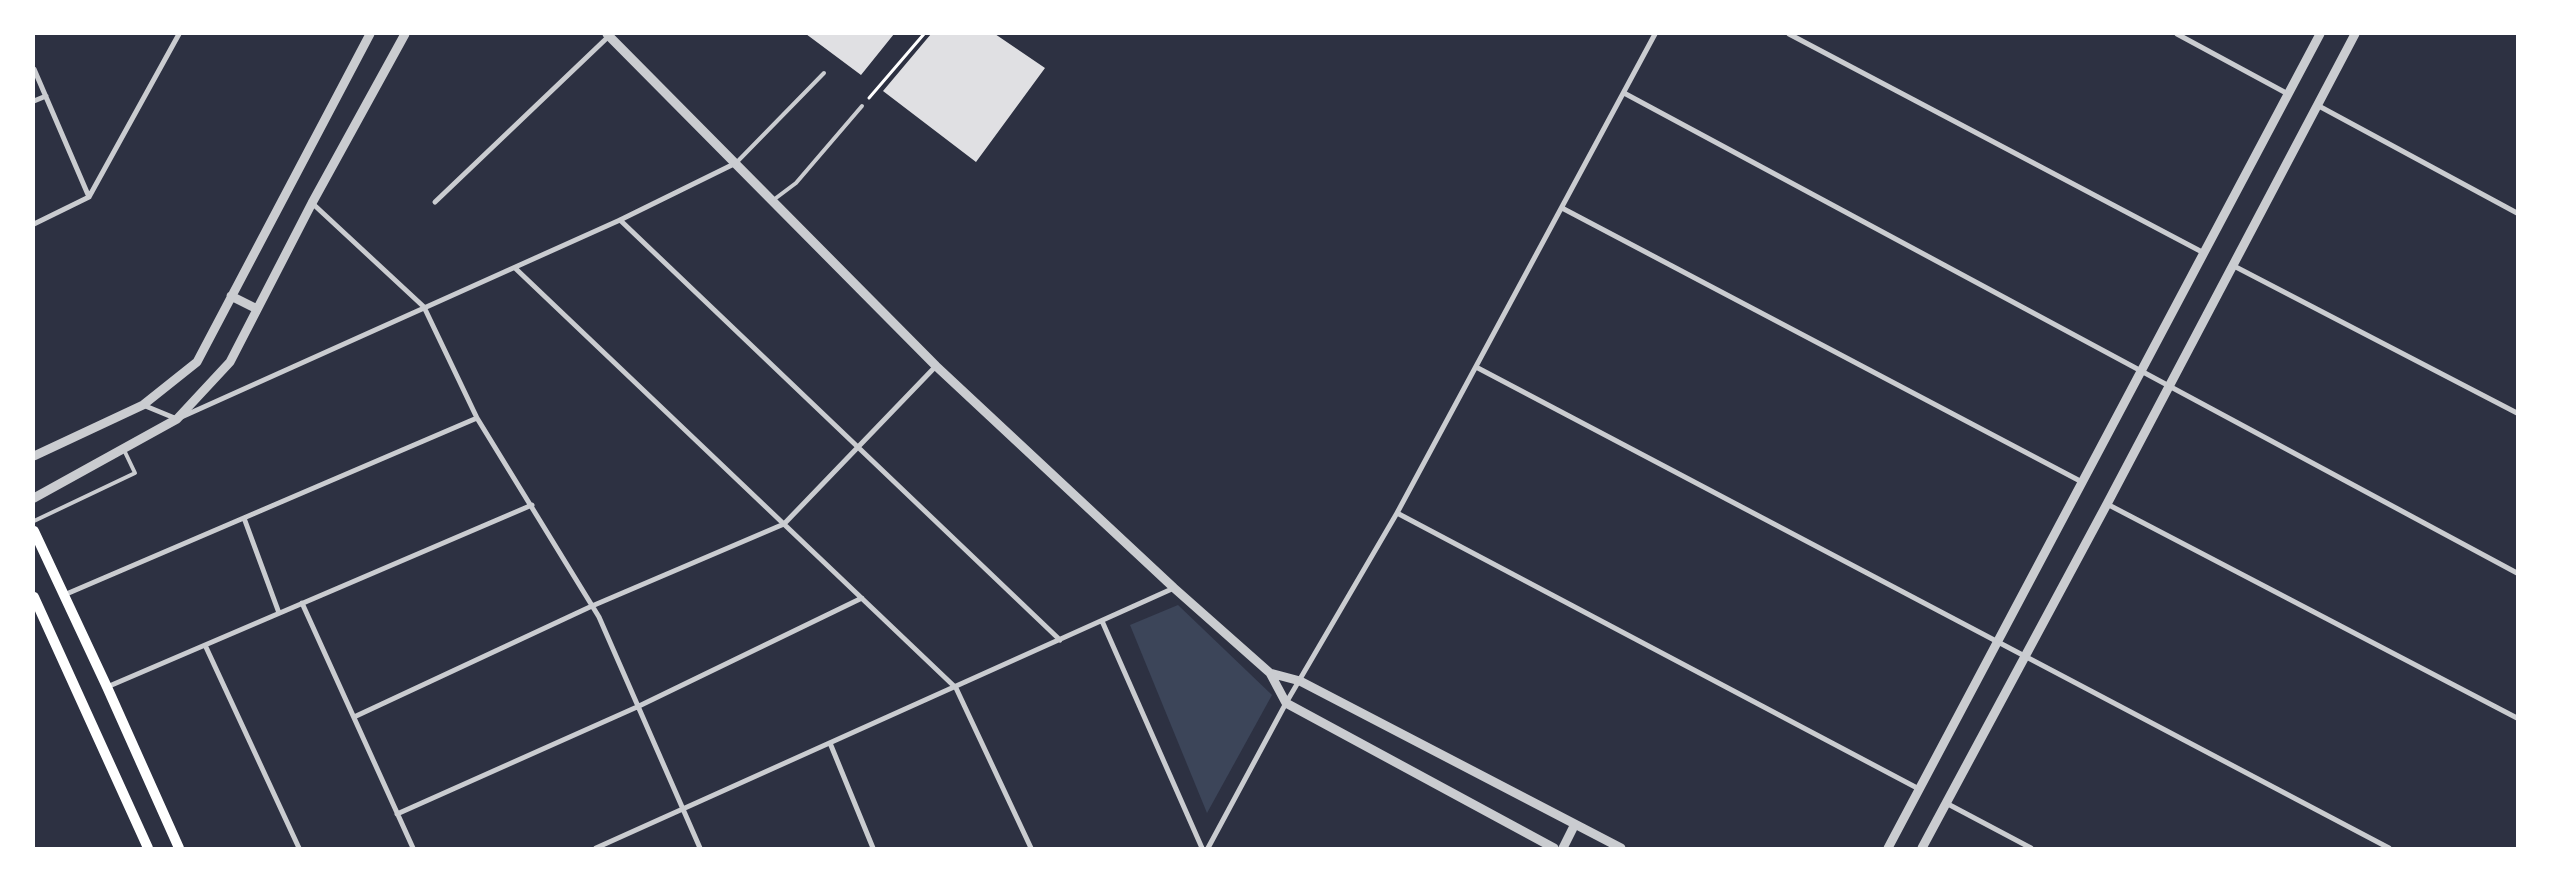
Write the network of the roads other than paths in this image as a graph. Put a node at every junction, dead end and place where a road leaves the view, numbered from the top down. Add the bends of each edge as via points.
1 (179, 34) edge
2 (370, 34) edge
3 (404, 34) edge
4 (1655, 34) edge
5 (1789, 34) edge
6 (2177, 34) edge
7 (2320, 34) edge
8 (2355, 34) edge
9 (608, 35) edge
10 (34, 69) edge
11 (824, 73) dead end
12 (1624, 93) junction
13 (2288, 94) junction
14 (46, 96) junction
15 (34, 101) edge
16 (2317, 105) junction
17 (862, 106) road end
18 (736, 162) junction
19 (89, 197) junction
20 (772, 201) junction
21 (435, 202) dead end
22 (312, 203) junction
23 (1562, 208) junction
24 (2517, 213) edge
25 (620, 220) junction
26 (34, 224) edge
27 (2204, 252) junction
28 (2232, 265) junction
29 (515, 268) junction
30 (232, 296) junction
31 (424, 307) junction
32 (257, 310) junction
33 (936, 366) junction
34 (1476, 367) junction
35 (2141, 371) junction
36 (2168, 385) junction
37 (143, 405) junction
38 (2517, 413) edge
39 (477, 418) junction
40 (177, 419) junction
41 (123, 448) junction
42 (858, 448) junction
43 (34, 456) edge
44 (2082, 482) junction
45 (34, 498) edge
46 (2107, 504) junction
47 (532, 505) junction
48 (1397, 513) junction
49 (244, 518) junction
50 (34, 521) edge
51 (784, 524) junction
52 (34, 531) edge
53 (2517, 572) edge
54 (1174, 588) junction
55 (64, 595) junction
56 (34, 597) edge
57 (862, 598) junction
58 (302, 603) junction
59 (592, 606) junction
60 (279, 613) junction
61 (1102, 621) junction
62 (1060, 640) junction
63 (1997, 642) junction
64 (205, 645) junction
65 (2024, 656) junction
66 (1270, 673) junction
67 (1300, 681) junction
68 (107, 687) junction
69 (956, 688) junction
70 (1286, 703) junction
71 (637, 706) junction
72 (354, 717) junction
73 (2517, 718) edge
74 (830, 743) junction
75 (1919, 789) junction
76 (1946, 803) junction
77 (682, 809) junction
78 (397, 814) junction
79 (1575, 824) junction
80 (148, 848) edge
81 (179, 848) edge
82 (299, 848) edge
83 (413, 848) edge
84 (596, 848) edge
85 (700, 848) edge
86 (873, 848) edge
87 (1031, 848) edge
88 (1202, 848) edge
89 (1208, 848) edge
90 (1554, 848) edge
91 (1563, 848) edge
92 (1622, 848) edge
93 (1888, 848) edge
94 (1922, 848) edge
95 (2031, 848) edge
96 (2389, 848) edge

1 - 19 street
2 - 30 street
3 - 22 street
4 - 12 street
5 - 27 street
6 - 13 street
7 - 13 street
8 - 16 street
9 - 18 street
9 - 21 street
10 - 14 street
11 - 18 lane
12 - 23 street
12 - 35 street
13 - 27 street
14 - 15 street
14 - 19 street
16 - 24 street
16 - 28 street
17 - 20 lane via 796,183
18 - 20 street
18 - 25 street
19 - 26 street
20 - 33 street
22 - 31 street
22 - 32 street
23 - 34 street
23 - 44 street
25 - 29 street
25 - 42 street
27 - 35 street
28 - 36 street
28 - 38 street
29 - 31 street
29 - 51 street
30 - 32 street
30 - 37 street via 197,362
31 - 39 street
31 - 40 street
32 - 40 street via 230,362
33 - 42 street
33 - 54 street
34 - 48 street
34 - 63 street
35 - 36 street
35 - 44 street
36 - 46 street
36 - 53 street
37 - 40 street
37 - 43 street
39 - 47 street
39 - 49 street
40 - 41 street
41 - 45 street
41 - 50 lane via 135,473
42 - 51 street
42 - 62 street
44 - 63 street
46 - 65 street
46 - 73 street
47 - 58 street
47 - 59 street
48 - 67 street
48 - 75 street
49 - 55 street
49 - 60 street
51 - 57 street
51 - 59 street
52 - 55 main road
54 - 61 street
54 - 66 street
55 - 68 main road
56 - 80 main road
57 - 69 street
57 - 71 street
58 - 60 street
58 - 72 street
59 - 71 street
59 - 72 street
60 - 64 street
61 - 62 street
61 - 88 street
62 - 69 street
63 - 65 street
63 - 75 street
64 - 68 street
64 - 82 street
65 - 76 street
65 - 96 street
66 - 67 street
66 - 70 street
67 - 70 street
67 - 79 street
68 - 81 main road
69 - 74 street
69 - 87 street
70 - 89 street
70 - 90 street
71 - 77 street
71 - 78 street
72 - 78 street
74 - 77 street
74 - 86 street
75 - 93 street
76 - 94 street
76 - 95 street
77 - 84 street
77 - 85 street
78 - 83 street
79 - 91 street
79 - 92 street

